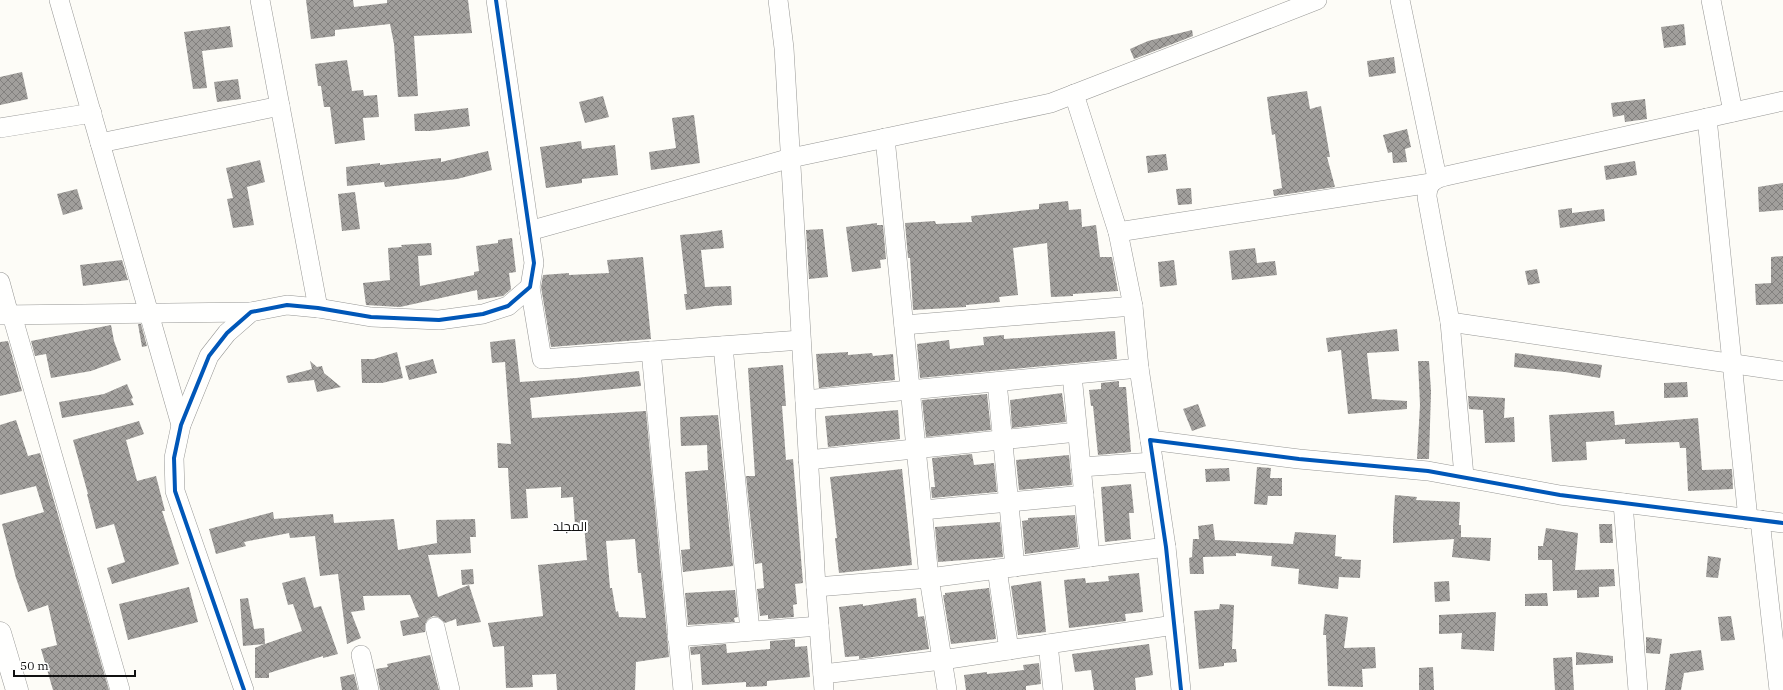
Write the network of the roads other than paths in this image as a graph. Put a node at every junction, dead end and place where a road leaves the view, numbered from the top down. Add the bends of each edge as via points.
1 (59, 0) edge
2 (260, 0) edge
3 (496, 0) edge
4 (778, 0) edge
5 (1317, 0) edge
6 (1400, 0) edge
7 (1711, 0) edge
8 (1074, 94) junction
9 (1783, 101) edge
10 (280, 106) junction
11 (1733, 112) junction
12 (92, 113) junction
13 (1708, 118) junction
14 (0, 128) edge
15 (885, 138) junction
16 (100, 143) junction
17 (790, 158) junction
18 (1434, 180) junction
19 (529, 230) junction
20 (1118, 232) junction
21 (0, 282) edge
22 (530, 287) junction
23 (1132, 306) junction
24 (318, 308) junction
25 (250, 312) junction
26 (149, 313) junction
27 (7, 315) edge
28 (1450, 322) junction
29 (904, 325) junction
30 (801, 340) junction
31 (723, 346) junction
32 (651, 352) junction
33 (1732, 364) junction
34 (1139, 368) junction
35 (1783, 371) edge
36 (1072, 375) junction
37 (997, 382) junction
38 (911, 390) junction
39 (804, 400) junction
40 (181, 424) junction
41 (1077, 432) junction
42 (1003, 440) junction
43 (1150, 440) junction
44 (916, 449) junction
45 (808, 460) junction
46 (1153, 462) junction
47 (1081, 467) junction
48 (1464, 476) junction
49 (1084, 495) junction
50 (1009, 502) junction
51 (1622, 503) junction
52 (923, 510) junction
53 (1754, 520) junction
54 (1783, 523) edge
55 (1166, 547) junction
56 (1090, 557) junction
57 (1006, 568) junction
58 (930, 578) junction
59 (816, 586) junction
60 (1174, 625) junction
61 (819, 626) junction
62 (435, 627) dead end
63 (750, 631) junction
64 (0, 634) edge
65 (678, 637) junction
66 (1048, 644) junction
67 (1009, 650) junction
68 (361, 655) dead end
69 (942, 660) junction
70 (824, 682) edge
71 (17, 690) edge
72 (120, 690) edge
73 (244, 690) edge
74 (369, 690) edge
75 (450, 690) edge
76 (682, 690) edge
77 (946, 690) edge
78 (1053, 690) edge
79 (1181, 690) edge
80 (1638, 690) edge
81 (1779, 690) edge

1 - 12 street
2 - 10 street
3 - 19 street
4 - 17 street via 784,48
5 - 8 street
6 - 18 street
7 - 11 street
8 - 15 street via 1051,103
8 - 20 street
9 - 11 street
10 - 16 street
10 - 24 street
11 - 13 street
12 - 14 street
12 - 16 street
13 - 18 street
13 - 33 street
15 - 17 street
15 - 29 street
16 - 26 street
17 - 19 street
17 - 30 street
18 - 20 street
18 - 28 street via 1427,189 1427,197
19 - 22 street via 534,263
20 - 23 street
21 - 27 street
22 - 24 street via 508,306 483,314 439,320 371,317
22 - 32 street via 542,359
23 - 29 street
23 - 34 street
24 - 25 street via 287,306
25 - 26 street
25 - 40 street via 227,333 209,356
26 - 27 street
26 - 40 street
27 - 72 street
28 - 33 street
28 - 48 street
29 - 38 street
30 - 31 street
30 - 39 street
31 - 32 street
31 - 63 street
32 - 65 street
33 - 35 street
33 - 53 street
34 - 36 street
34 - 43 street
36 - 37 street
36 - 41 street
37 - 38 street
37 - 42 street
38 - 39 street
38 - 44 street
39 - 45 street
40 - 73 street via 174,458 175,491
41 - 42 street
41 - 47 street
42 - 44 street
42 - 50 street
43 - 46 street
43 - 48 street
44 - 45 street
44 - 52 street
45 - 59 street
46 - 47 street
46 - 55 street
47 - 49 street
48 - 51 street via 1560,495
49 - 50 street
49 - 56 street
50 - 52 street
50 - 57 street
51 - 53 street
51 - 80 street
52 - 58 street
53 - 54 street
53 - 81 street
55 - 56 street
55 - 60 street
56 - 57 street
57 - 58 street
57 - 67 street
58 - 59 street
58 - 69 street
59 - 61 street
60 - 66 street
60 - 79 street
61 - 63 street
61 - 70 street
62 - 75 street
63 - 65 street
64 - 71 street
65 - 76 street
66 - 67 street
66 - 78 street
67 - 69 street
68 - 74 street
69 - 70 street
69 - 77 street

